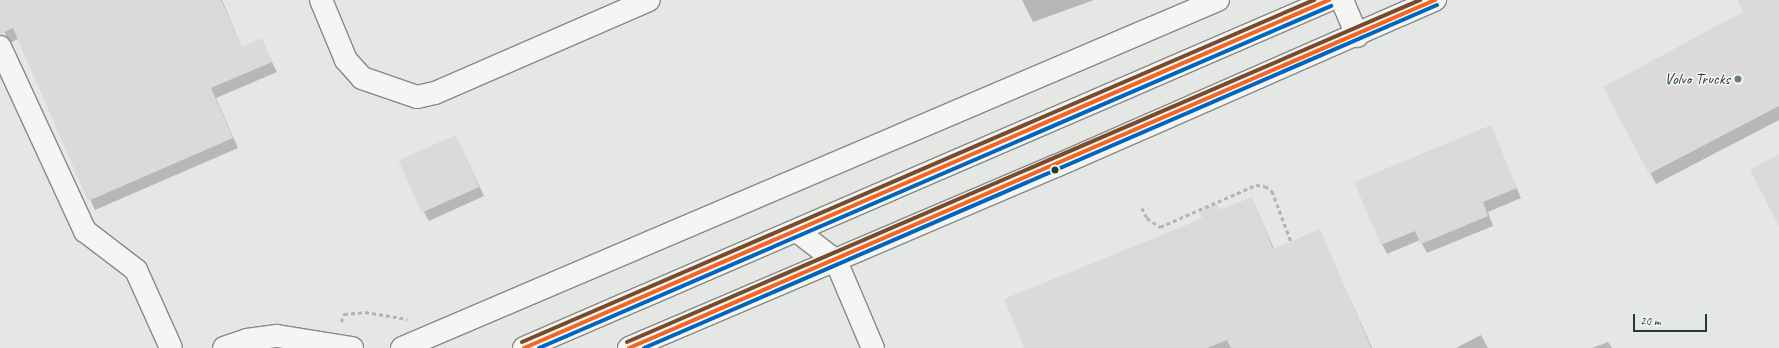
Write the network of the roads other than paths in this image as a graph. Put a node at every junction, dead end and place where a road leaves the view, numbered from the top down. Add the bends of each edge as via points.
1 (321, 0) edge
2 (649, 0) edge
3 (1218, 0) edge
4 (1329, 0) edge
5 (1342, 0) edge
6 (1435, 0) edge
7 (1357, 36) junction
8 (0, 47) edge
9 (797, 231) junction
10 (836, 261) junction
11 (344, 347) edge
12 (171, 348) edge
13 (224, 348) edge
14 (402, 348) edge
15 (524, 348) edge
16 (628, 348) edge
17 (873, 348) edge

1 - 2 main road via 346,60 362,78 417,97 435,93
3 - 14 main road via 436,336
4 - 9 main road
5 - 7 main road
6 - 7 main road
7 - 10 main road
8 - 12 main road via 85,231 136,270
9 - 10 main road
9 - 15 main road
10 - 16 main road
10 - 17 main road
11 - 13 main road via 277,336 247,340

